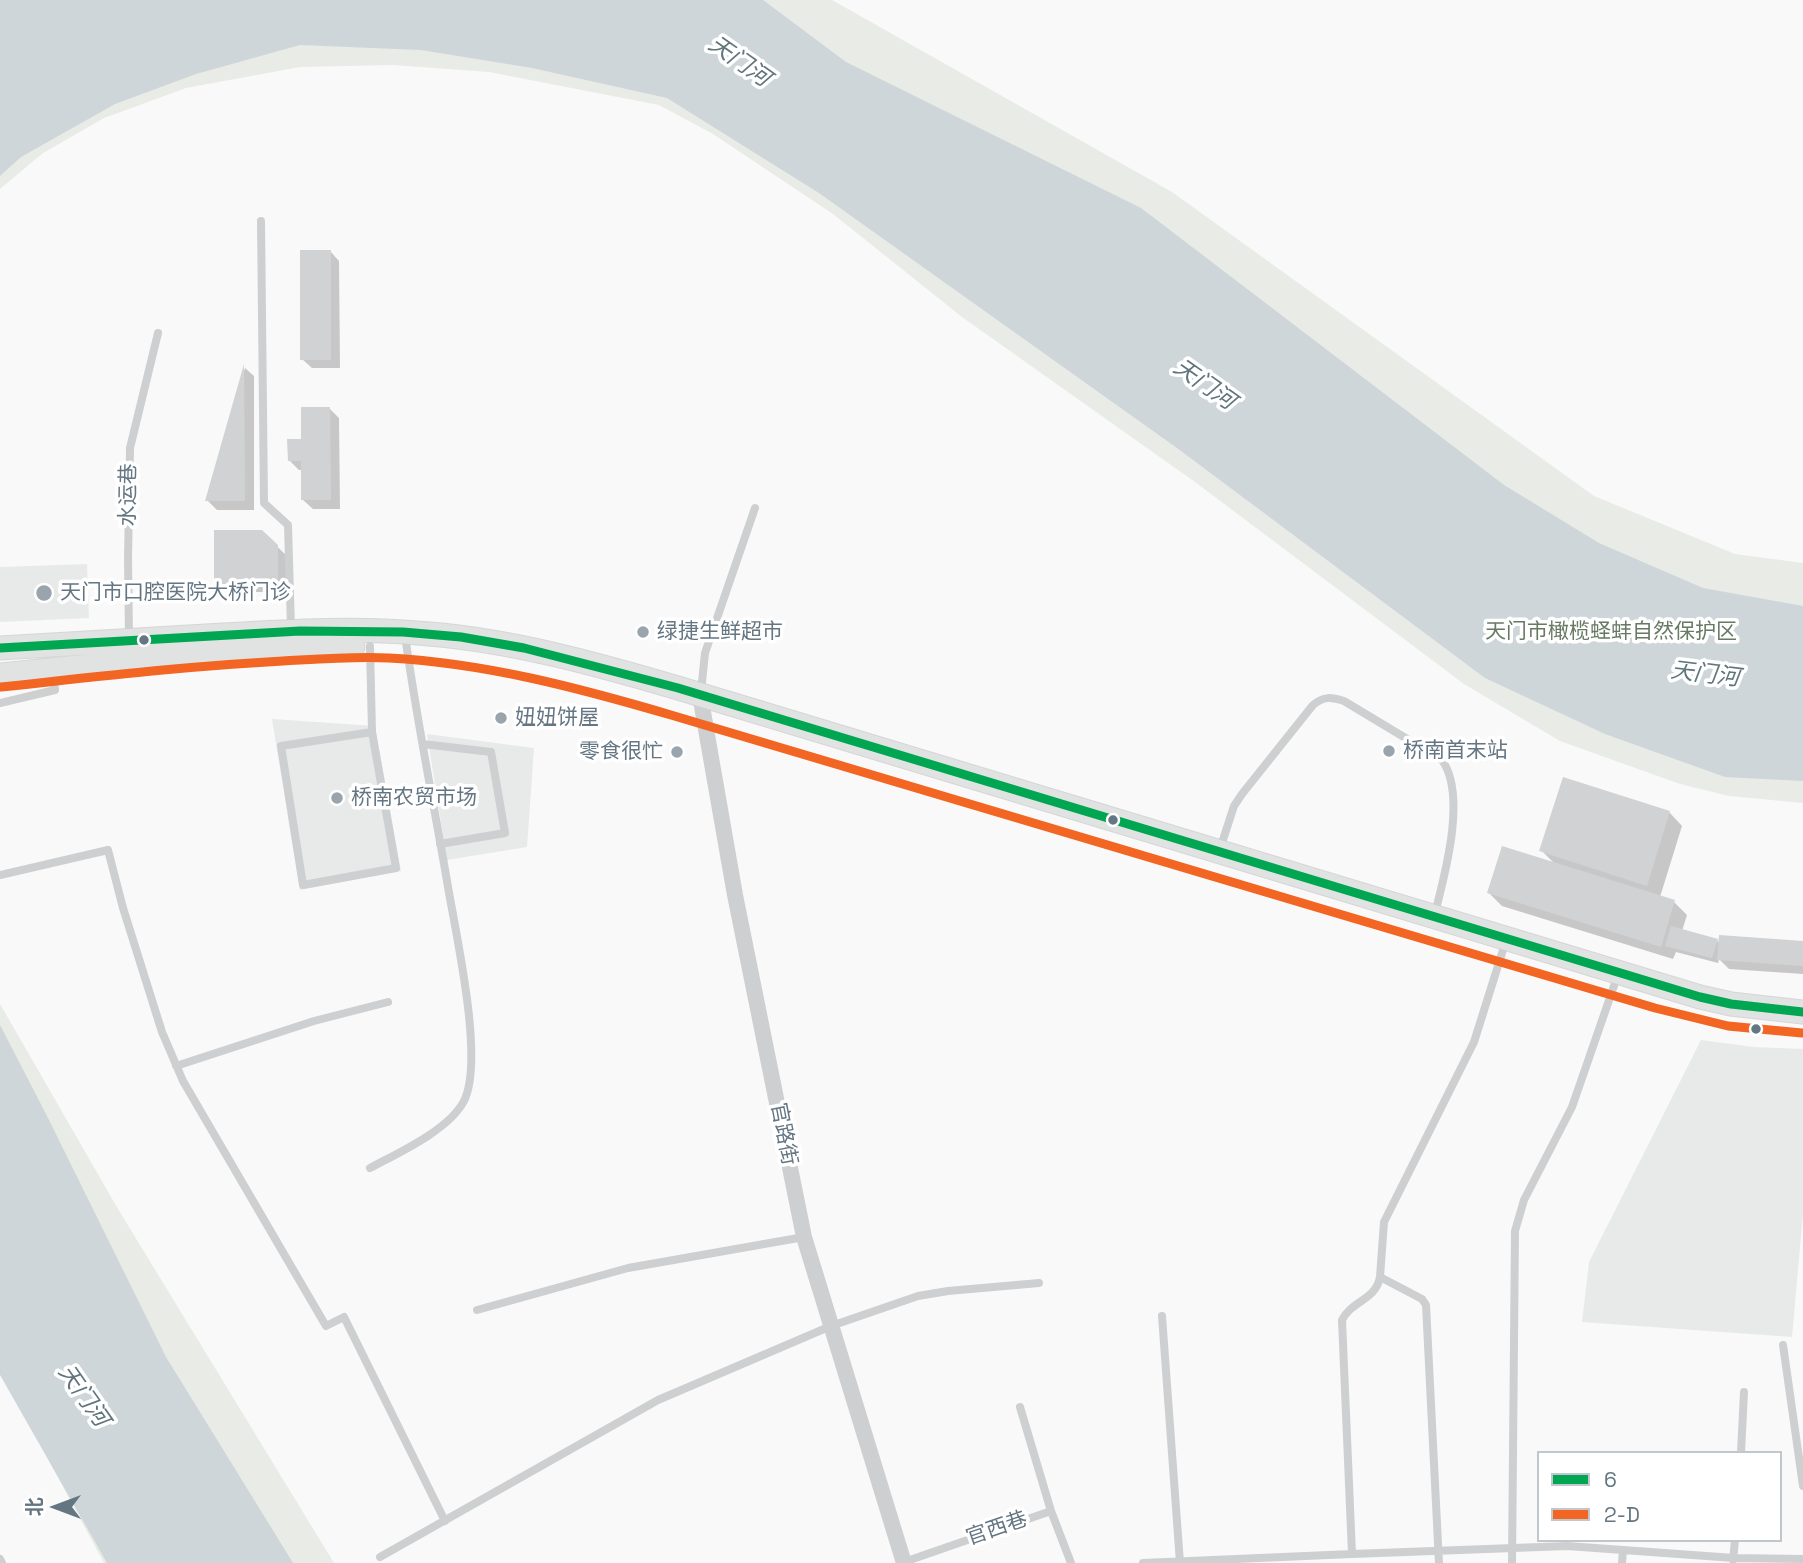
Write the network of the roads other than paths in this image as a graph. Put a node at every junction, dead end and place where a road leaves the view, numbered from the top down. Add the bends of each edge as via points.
1 (261, 221) dead end
2 (158, 333) dead end
3 (755, 508) dead end
4 (291, 640) junction
5 (405, 640) junction
6 (370, 646) junction
7 (0, 648) edge
8 (130, 650) junction
9 (53, 669) junction
10 (0, 675) edge
11 (0, 703) edge
12 (702, 703) junction
13 (372, 732) junction
14 (423, 744) junction
15 (440, 844) junction
16 (1220, 852) junction
17 (0, 875) edge
18 (1434, 917) junction
19 (1503, 950) junction
20 (1615, 983) junction
21 (388, 1002) dead end
22 (1803, 1012) edge
23 (1803, 1021) edge
24 (176, 1066) junction
25 (370, 1168) dead end
26 (804, 1237) junction
27 (1380, 1277) junction
28 (1039, 1283) dead end
29 (477, 1310) dead end
30 (1162, 1316) dead end
31 (831, 1326) junction
32 (1783, 1345) dead end
33 (1744, 1392) dead end
34 (1020, 1407) dead end
35 (1741, 1451) edge
36 (1803, 1486) edge
37 (1051, 1511) junction
38 (445, 1521) junction
39 (1735, 1542) edge
40 (1514, 1547) junction
41 (1438, 1550) junction
42 (1623, 1550) junction
43 (1352, 1554) junction
44 (380, 1557) dead end
45 (1323, 1559) edge
46 (1803, 1559) edge
47 (1733, 1560) edge
48 (1179, 1561) edge
49 (904, 1562) edge
50 (1071, 1563) edge
51 (1143, 1563) edge
52 (1439, 1563) edge
53 (1512, 1563) edge
54 (1622, 1563) edge

1 - 4 lane via 264,503 288,525
2 - 8 lane, 水运巷 via 130,448
3 - 12 lane via 705,653
4 - 5 main road
4 - 6 main road
4 - 8 main road
5 - 6 main road
5 - 12 main road via 470,638 536,650 608,668
5 - 14 lane
6 - 13 lane
7 - 8 main road
8 - 9 main road
9 - 10 main road
9 - 11 lane via 55,690
12 - 16 main road
12 - 19 main road
12 - 26 street, 官路街 via 735,895
13 - 13 lane via 396,868 303,885 281,746
14 - 15 lane
14 - 15 lane via 491,752 505,833
15 - 25 lane via 472,1042 471,1083 463,1103 445,1122
16 - 18 main road
16 - 18 lane via 1234,806 1313,705 1327,697 1344,701 1443,760 1448,768 1452,781 1451,850
17 - 24 lane via 108,850 122,908
18 - 22 main road via 1700,997
19 - 20 main road
19 - 27 lane via 1474,1042 1384,1222
20 - 23 main road via 1730,1014
20 - 40 lane via 1572,1107 1524,1200 1516,1231
21 - 24 lane
24 - 38 lane via 326,1326 344,1317
26 - 29 lane via 628,1268
26 - 31 street, 官路街
27 - 41 lane via 1426,1305
27 - 43 lane via 1375,1291 1350,1308 1342,1320
28 - 31 lane via 918,1296
30 - 48 lane
31 - 38 lane via 658,1400
31 - 49 street, 官路街
32 - 36 lane
33 - 35 lane
34 - 37 lane
37 - 49 lane, 官西巷
37 - 50 lane
38 - 44 lane
39 - 47 lane
40 - 41 lane
40 - 42 lane
40 - 53 lane
41 - 43 lane
41 - 52 lane
42 - 47 lane
42 - 54 lane
43 - 45 lane
45 - 48 lane
46 - 47 lane
48 - 51 lane

